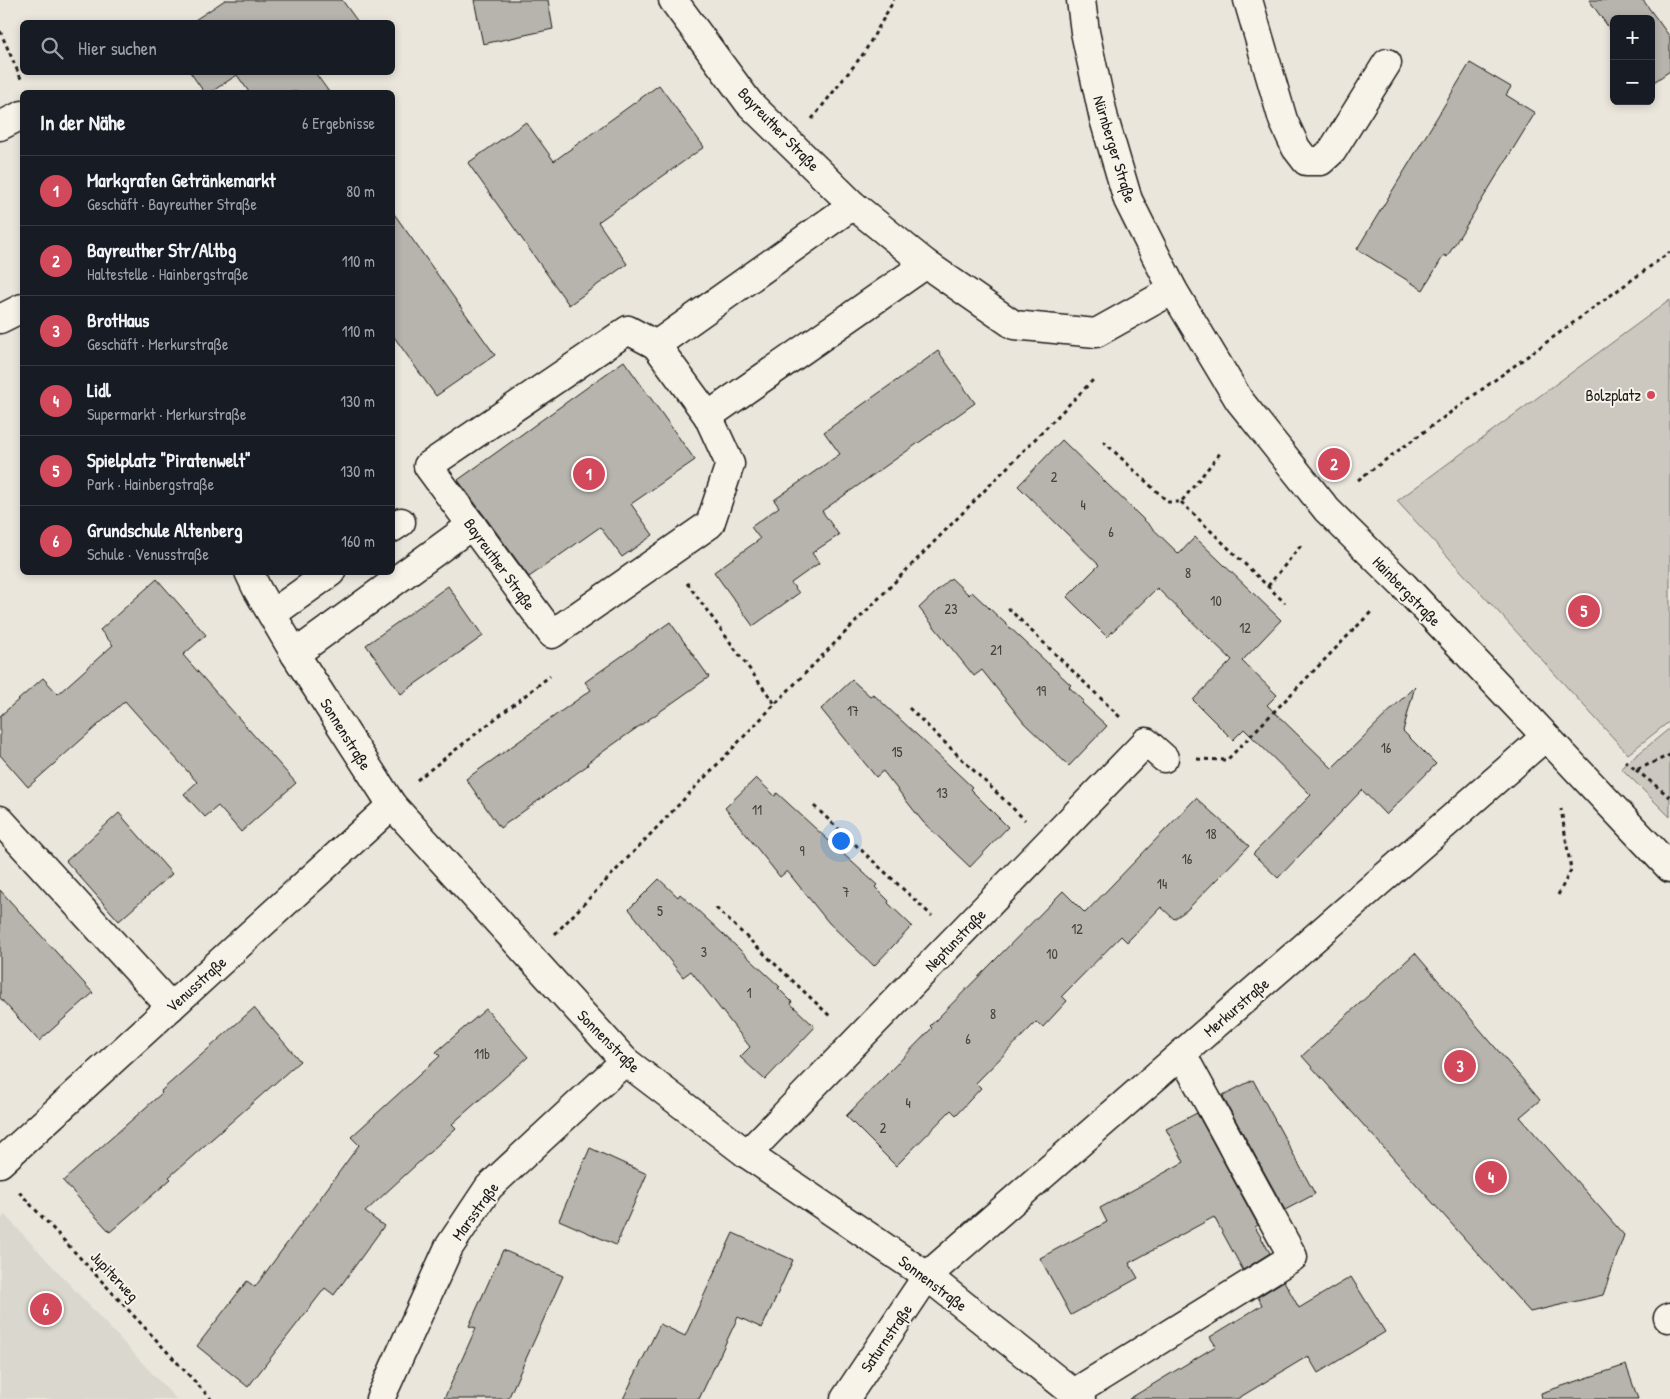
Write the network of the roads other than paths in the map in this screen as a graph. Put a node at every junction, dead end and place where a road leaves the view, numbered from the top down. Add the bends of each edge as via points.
1 (673, 0) edge
2 (1081, 0) edge
3 (1248, 0) edge
4 (1388, 62) dead end
5 (20, 116) edge
6 (0, 126) edge
7 (853, 205) junction
8 (926, 264) junction
9 (1173, 290) junction
10 (20, 309) edge
11 (0, 319) edge
12 (656, 345) junction
13 (708, 416) junction
14 (472, 525) junction
15 (251, 575) edge
16 (327, 575) edge
17 (272, 614) junction
18 (295, 654) junction
19 (1545, 737) junction
20 (1155, 750) road end
21 (392, 805) junction
22 (0, 820) edge
23 (1670, 868) edge
24 (171, 1006) junction
25 (1182, 1054) junction
26 (625, 1061) junction
27 (748, 1154) junction
28 (7, 1174) edge
29 (927, 1276) junction
30 (1078, 1396) edge
31 (380, 1399) edge
32 (845, 1399) edge

1 - 7 street, Bayreuther Straße via 749,102
2 - 9 street, Nürnberger Straße via 1104,119 1128,200
3 - 4 street via 1283,120 1306,161 1321,161 1332,151
5 - 6 street
7 - 8 street, Bayreuther Straße
7 - 12 street
8 - 9 street, Bayreuther Straße via 1014,325 1096,333
8 - 13 street
9 - 19 street, Hainbergstraße via 1239,400 1327,510 1404,586
10 - 11 street
12 - 13 street, Bayreuther Straße
12 - 14 street, Bayreuther Straße via 628,330 428,466
13 - 14 street, Bayreuther Straße via 730,464 710,524 552,634
14 - 18 street
15 - 17 street, Sonnenstraße
16 - 17 street
17 - 18 street, Sonnenstraße
18 - 21 street, Sonnenstraße
19 - 23 street, Hainbergstraße
19 - 25 street, Merkurstraße
20 - 27 street, Neptunstraße via 1048,843
21 - 24 street, Venusstraße
21 - 26 street, Sonnenstraße
22 - 24 street
24 - 28 street, Venusstraße
25 - 29 street, Merkurstraße
25 - 30 street via 1293,1257
26 - 27 street, Sonnenstraße
26 - 31 street, Marsstraße via 489,1187 449,1247
27 - 29 street, Sonnenstraße
29 - 30 street, Sonnenstraße
29 - 32 street, Saturnstraße

